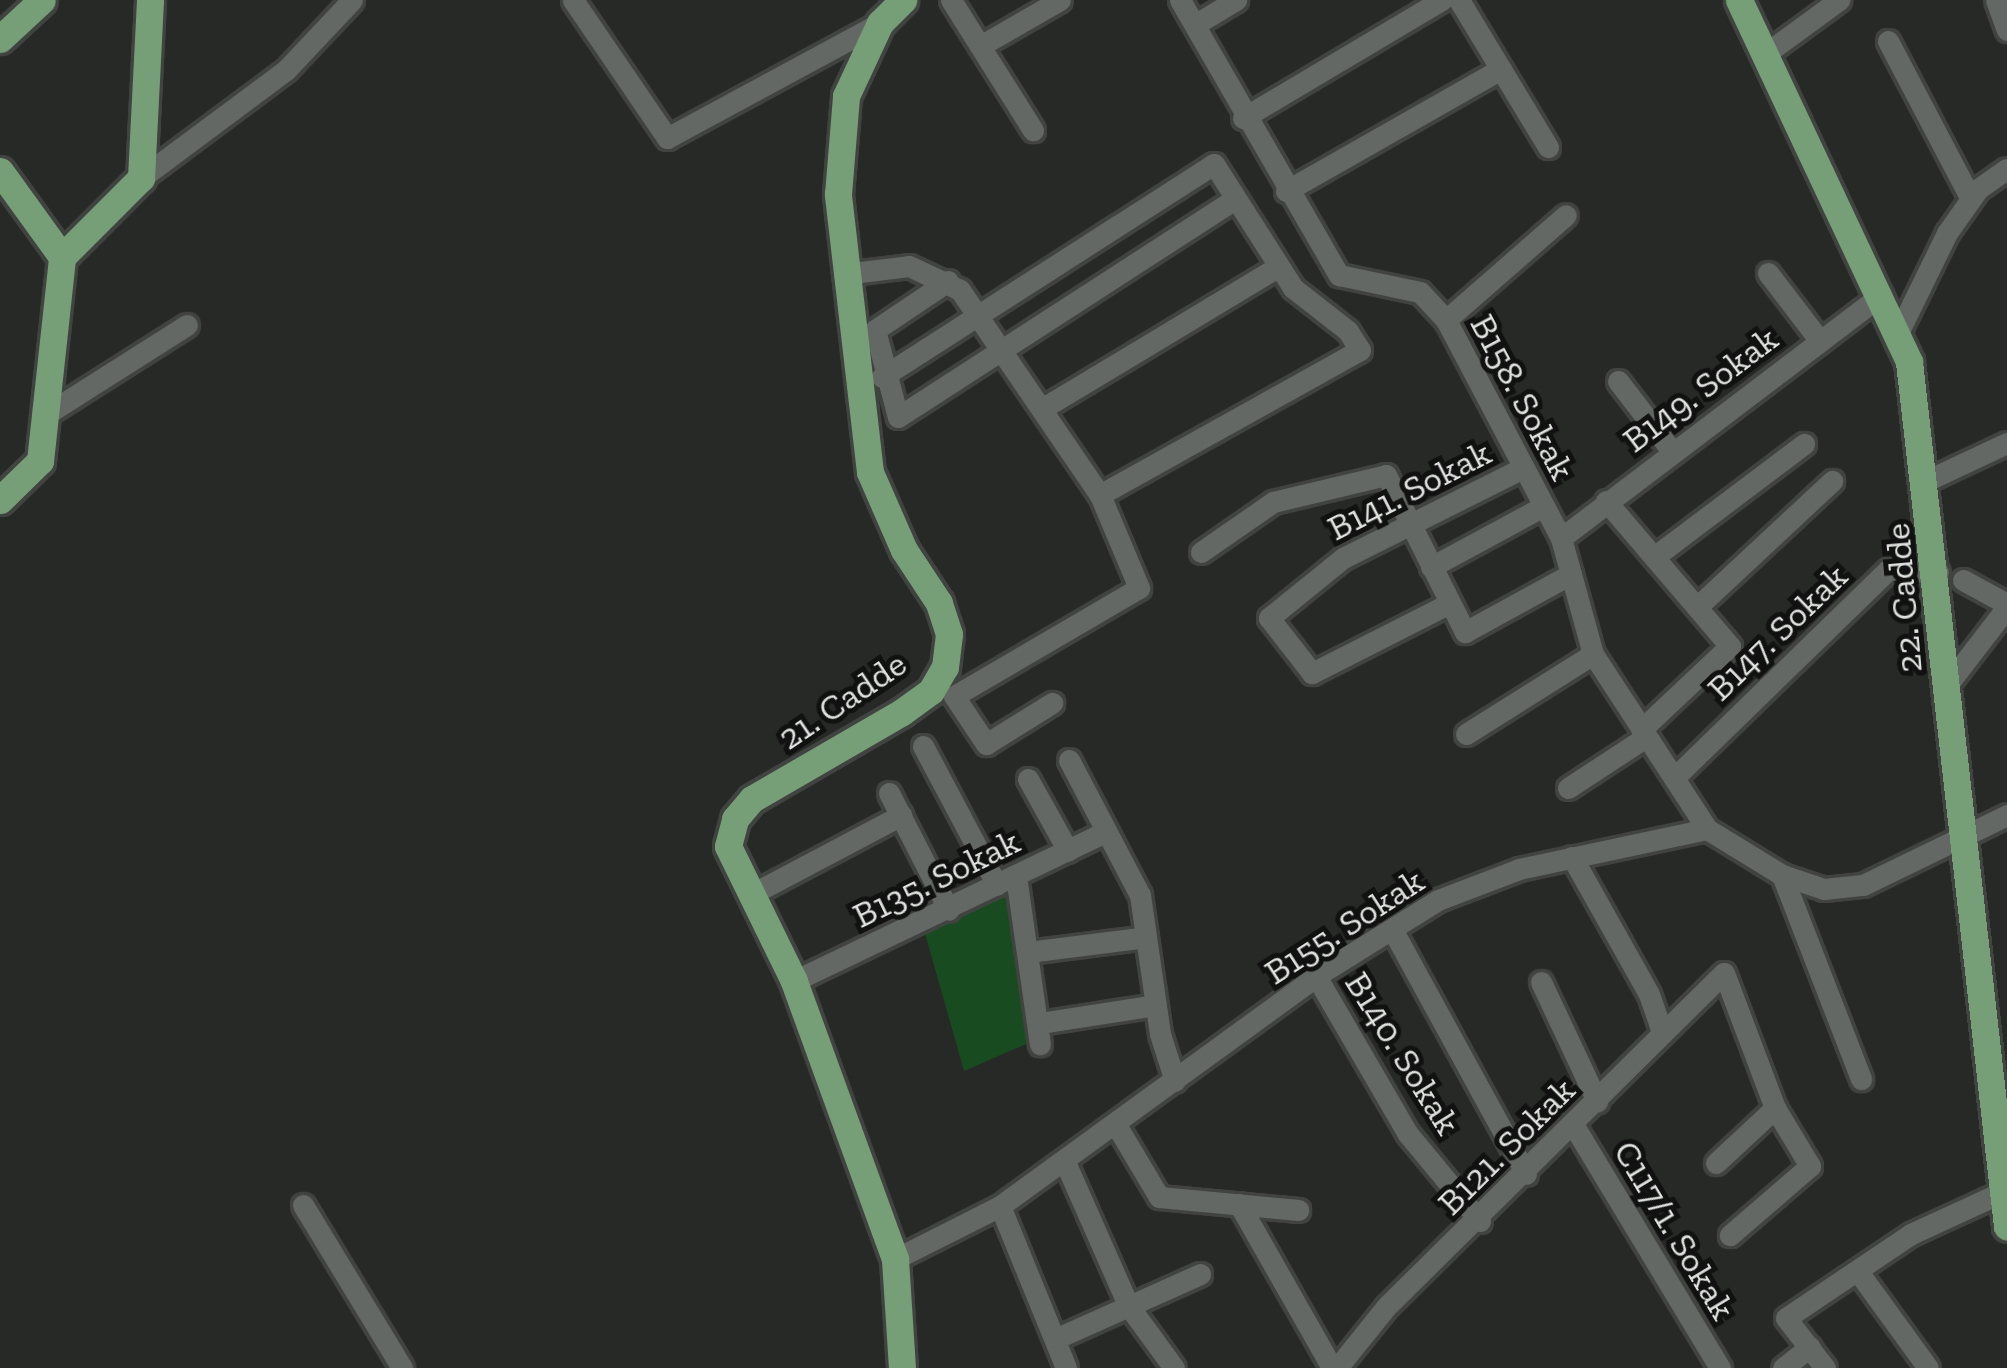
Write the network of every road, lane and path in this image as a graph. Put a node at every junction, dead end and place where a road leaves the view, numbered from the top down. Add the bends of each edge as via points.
1 (42, 0) edge
2 (150, 0) edge
3 (352, 0) edge
4 (573, 0) edge
5 (903, 0) edge
6 (951, 0) edge
7 (1060, 0) edge
8 (1180, 0) edge
9 (1236, 0) edge
10 (1442, 0) edge
11 (1459, 0) edge
12 (1739, 0) edge
13 (1840, 0) edge
14 (1996, 0) edge
15 (880, 23) junction
16 (1196, 24) junction
17 (2007, 30) edge
18 (0, 39) edge
19 (1888, 40) dead end
20 (980, 46) junction
21 (1765, 54) junction
22 (1501, 69) junction
23 (1243, 118) junction
24 (1033, 130) dead end
25 (1548, 148) dead end
26 (2007, 169) edge
27 (0, 171) edge
28 (141, 178) junction
29 (1286, 190) junction
30 (1235, 199) junction
31 (1971, 199) junction
32 (1566, 215) dead end
33 (62, 257) junction
34 (1279, 266) junction
35 (1768, 273) dead end
36 (844, 274) junction
37 (948, 281) junction
38 (1881, 295) junction
39 (980, 310) junction
40 (1447, 320) junction
41 (187, 325) dead end
42 (1900, 329) junction
43 (1820, 341) junction
44 (1005, 348) junction
45 (882, 377) junction
46 (1618, 381) dead end
47 (1043, 408) junction
48 (45, 415) junction
49 (2007, 443) edge
50 (1804, 444) dead end
51 (1672, 452) junction
52 (1522, 468) junction
53 (1928, 480) junction
54 (1832, 481) dead end
55 (1100, 495) junction
56 (0, 500) edge
57 (1606, 501) junction
58 (1544, 506) junction
59 (1410, 526) junction
60 (1561, 538) junction
61 (1201, 552) dead end
62 (1654, 557) junction
63 (1431, 567) junction
64 (1571, 574) junction
65 (1950, 576) junction
66 (1450, 603) junction
67 (2007, 606) edge
68 (1697, 607) junction
69 (1593, 654) junction
70 (1947, 685) junction
71 (1052, 703) dead end
72 (1466, 734) dead end
73 (1644, 734) junction
74 (922, 746) dead end
75 (1069, 760) dead end
76 (1676, 776) junction
77 (1028, 779) dead end
78 (1568, 788) dead end
79 (889, 793) dead end
80 (901, 815) junction
81 (2007, 815) edge
82 (1707, 829) junction
83 (1106, 832) junction
84 (1959, 836) junction
85 (1068, 851) junction
86 (1572, 857) junction
87 (1782, 875) junction
88 (1006, 881) junction
89 (752, 894) junction
90 (949, 910) junction
91 (1392, 929) junction
92 (1146, 937) junction
93 (1028, 952) junction
94 (1316, 976) junction
95 (794, 981) junction
96 (1541, 982) dead end
97 (1156, 1005) junction
98 (1662, 1032) junction
99 (1861, 1079) dead end
100 (1175, 1081) junction
101 (1598, 1101) junction
102 (1775, 1108) junction
103 (1115, 1123) junction
104 (1574, 1126) junction
105 (1065, 1162) junction
106 (1716, 1163) dead end
107 (1526, 1174) junction
108 (2000, 1193) junction
109 (1238, 1204) junction
110 (303, 1205) dead end
111 (1000, 1206) junction
112 (1298, 1210) dead end
113 (1480, 1222) junction
114 (2007, 1226) edge
115 (1730, 1234) dead end
116 (895, 1259) junction
117 (1859, 1273) junction
118 (1200, 1274) dead end
119 (1128, 1305) junction
120 (1055, 1339) junction
121 (1810, 1347) junction
122 (1060, 1366) edge
123 (402, 1368) edge
124 (902, 1368) edge
125 (1174, 1368) edge
126 (1334, 1368) edge
127 (1720, 1368) edge
128 (1783, 1368) edge
129 (1825, 1368) edge
130 (1928, 1368) edge

1 - 18 main road
2 - 28 main road
3 - 28 street via 286,70
4 - 15 street via 667,138
5 - 15 main road, 21. Cadde
6 - 20 street
7 - 20 street
8 - 16 street, B158. Sokak
9 - 16 street
10 - 23 street
11 - 22 street
12 - 21 main road, 22. Cadde
13 - 21 street
14 - 17 street
15 - 36 main road, 21. Cadde via 846,96 838,194
16 - 23 street, B158. Sokak
19 - 31 street
20 - 24 street
21 - 38 main road, 22. Cadde
22 - 25 street
22 - 29 street
23 - 29 street, B158. Sokak
26 - 31 street
27 - 33 main road
28 - 33 main road
29 - 40 street, B158. Sokak via 1339,275 1420,292
30 - 34 street
30 - 39 street via 1214,164
30 - 44 street
31 - 42 street
32 - 40 street
33 - 48 main road
34 - 47 street
34 - 55 street via 1360,350
35 - 43 street
36 - 37 street via 909,266
36 - 89 main road, 21. Cadde via 870,472 904,550 940,603 949,634 945,667 931,692 752,799 735,819 728,846
37 - 39 street
37 - 45 street via 875,330
38 - 42 main road, 22. Cadde
38 - 43 street, B149. Sokak
39 - 44 street
39 - 45 street
40 - 52 street, B158. Sokak
41 - 48 street
42 - 53 main road, 22. Cadde
43 - 51 street, B149. Sokak
44 - 45 street via 898,417
44 - 47 street
46 - 51 street
47 - 55 street
48 - 56 main road via 40,461
49 - 53 street
50 - 62 street
51 - 57 street, B149. Sokak
52 - 58 street, B158. Sokak
52 - 59 street, B141. Sokak
53 - 65 main road, 22. Cadde
54 - 68 street
55 - 71 street via 1139,588 954,696 986,744
57 - 60 street, B149. Sokak
57 - 62 street
58 - 60 street, B158. Sokak
58 - 63 street
59 - 61 street via 1386,475 1273,502
59 - 63 street
59 - 66 street, B141. Sokak via 1343,558 1269,618 1312,673
60 - 64 street, B158. Sokak
62 - 68 street
63 - 66 street
64 - 66 street via 1465,632
64 - 69 street, B158. Sokak
65 - 67 street
65 - 70 main road, 22. Cadde
65 - 76 street, B147. Sokak via 1888,570
67 - 70 street
68 - 73 street via 1730,646
69 - 72 street
69 - 73 street, B158. Sokak
70 - 84 main road, 22. Cadde
73 - 76 street, B158. Sokak
73 - 78 street
74 - 88 street
75 - 83 street
76 - 82 street, B158. Sokak
77 - 85 street
79 - 80 street
80 - 89 street
80 - 90 street
81 - 84 street
82 - 86 street, B155. Sokak
82 - 87 street
83 - 85 street, B135. Sokak
83 - 92 street via 1140,895
84 - 87 street via 1863,885 1824,889
84 - 108 main road, 22. Cadde
85 - 88 street, B135. Sokak
86 - 91 street, B155. Sokak via 1438,900
86 - 98 street
87 - 99 street
88 - 90 street, B135. Sokak
88 - 93 street
89 - 95 main road, 21. Cadde
90 - 95 street, B135. Sokak
91 - 94 street, B155. Sokak
91 - 107 street
92 - 93 street
92 - 97 street
93 - 97 street via 1040,1033
94 - 100 street, B155. Sokak
94 - 113 street, B140. Sokak via 1408,1134
95 - 116 main road, 21. Cadde
96 - 101 street
97 - 100 street
98 - 101 street, B121. Sokak
98 - 102 street, B121. Sokak via 1724,974
100 - 103 street, B155. Sokak
101 - 104 street, B121. Sokak
102 - 106 street
102 - 115 street via 1810,1166
103 - 105 street, B155. Sokak
103 - 109 street via 1159,1197
104 - 107 street, B121. Sokak
104 - 127 street, C117/1. Sokak
105 - 111 street, B155. Sokak
105 - 119 street
107 - 113 street, B121. Sokak
108 - 114 main road, 22. Cadde
108 - 117 street via 1911,1234
109 - 112 street
109 - 126 street
110 - 123 street
111 - 116 street, B155. Sokak
111 - 120 street
113 - 126 street, B121. Sokak via 1386,1307
116 - 124 main road, 21. Cadde
117 - 121 street via 1786,1318
117 - 130 street
118 - 119 street
119 - 120 street
119 - 125 street
120 - 122 street
121 - 128 street
121 - 129 street

